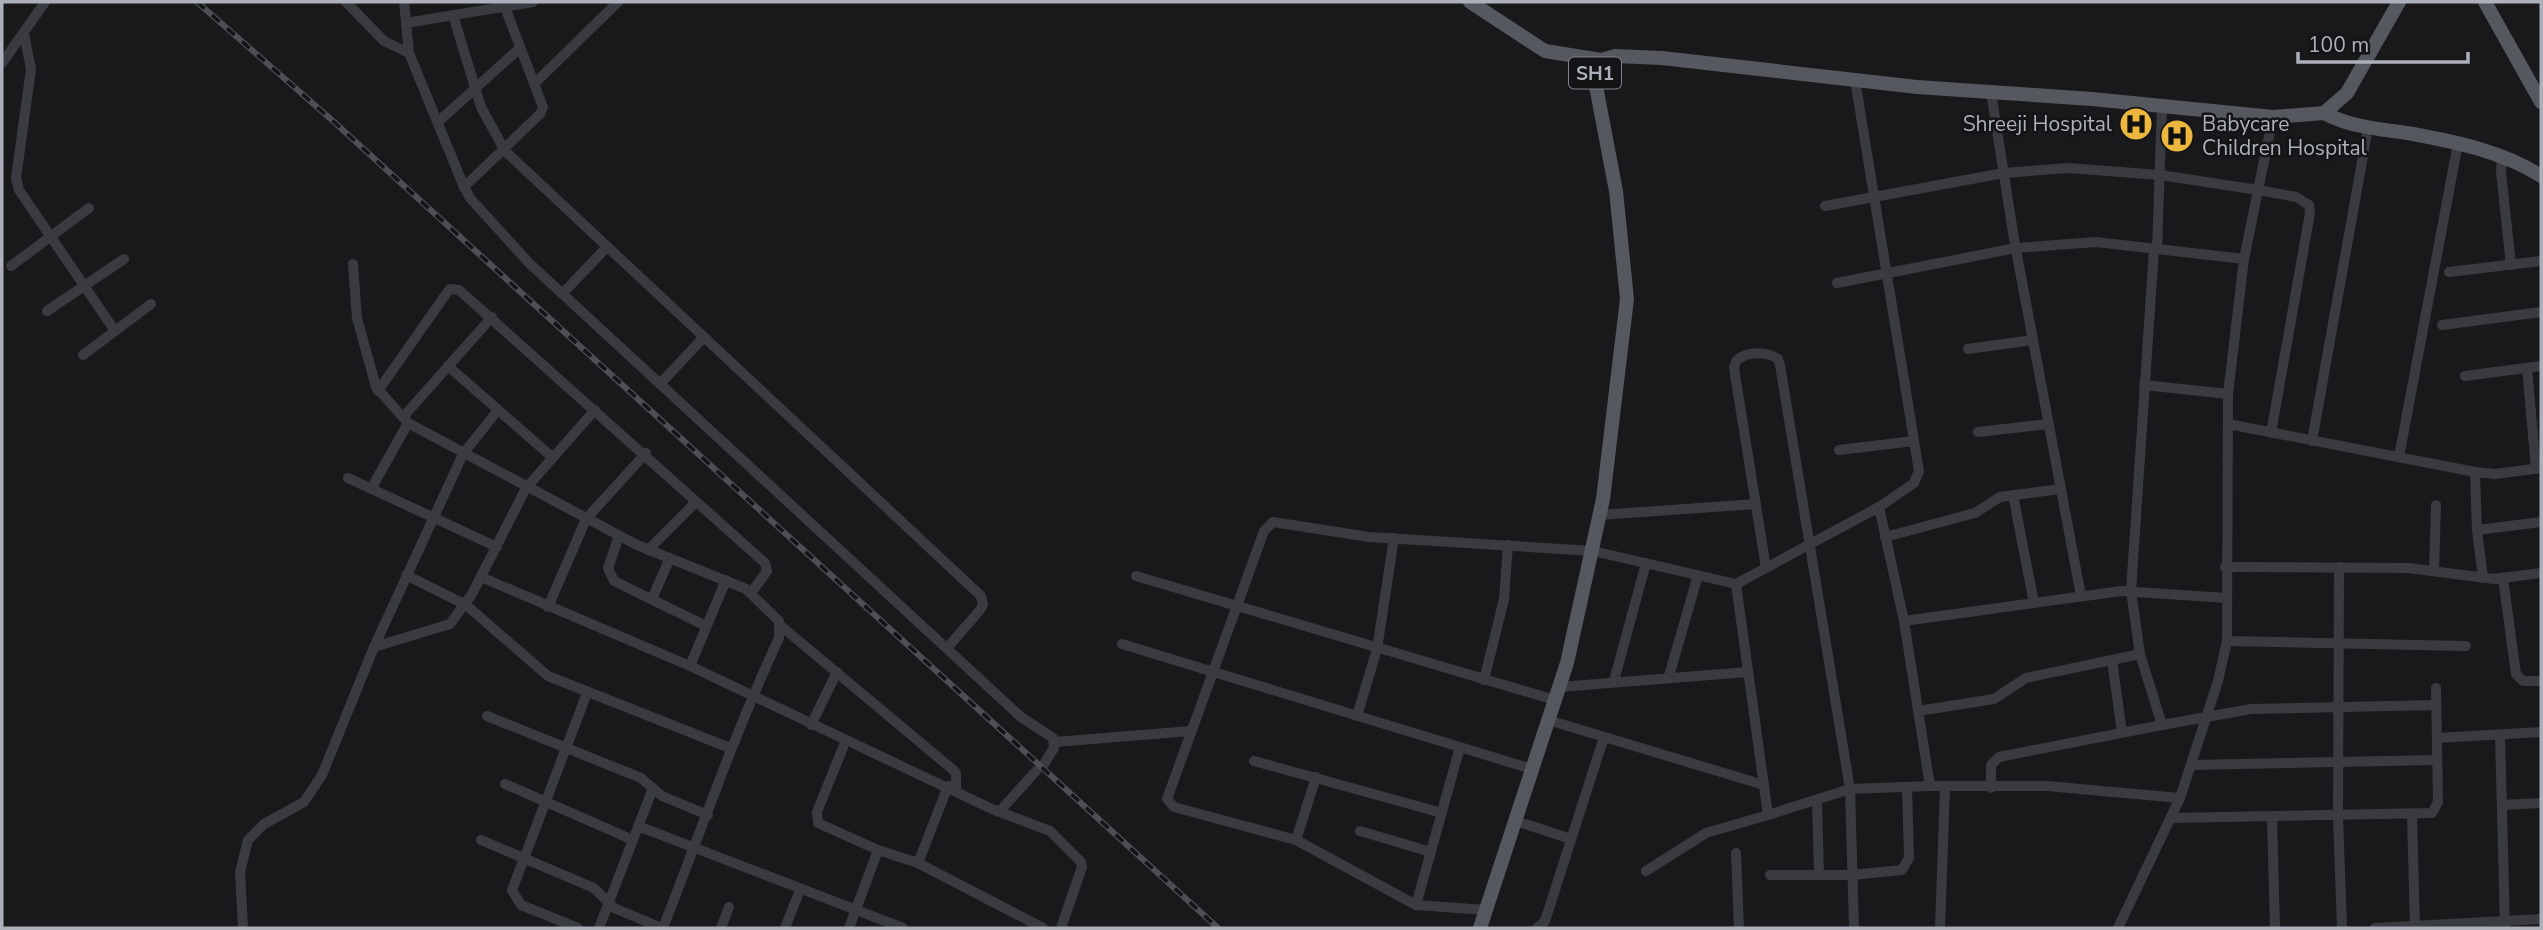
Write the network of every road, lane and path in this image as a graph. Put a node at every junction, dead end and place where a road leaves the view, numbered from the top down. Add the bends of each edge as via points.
1 (45, 2) edge
2 (346, 2) edge
3 (404, 2) edge
4 (533, 2) edge
5 (618, 2) edge
6 (1471, 2) edge
7 (2399, 2) edge
8 (2484, 2) edge
9 (504, 4) edge
10 (453, 15) junction
11 (406, 23) junction
12 (24, 34) junction
13 (520, 48) junction
14 (409, 53) junction
15 (1601, 60) junction
16 (2, 63) edge
17 (1855, 80) junction
18 (534, 84) junction
19 (475, 87) junction
20 (1991, 92) junction
21 (2541, 102) edge
22 (2162, 106) junction
23 (2324, 113) junction
24 (2273, 117) junction
25 (438, 122) junction
26 (2368, 128) junction
27 (2458, 143) junction
28 (505, 151) junction
29 (2502, 158) junction
30 (2004, 173) junction
31 (2160, 175) junction
32 (2541, 176) edge
33 (464, 187) junction
34 (2258, 190) junction
35 (1873, 196) junction
36 (1825, 206) dead end
37 (89, 208) dead end
38 (50, 237) junction
39 (607, 247) junction
40 (2016, 248) junction
41 (2156, 249) junction
42 (124, 259) dead end
43 (2244, 260) junction
44 (2541, 261) edge
45 (354, 264) dead end
46 (2511, 265) junction
47 (11, 266) dead end
48 (2449, 272) dead end
49 (1886, 273) junction
50 (1837, 283) dead end
51 (84, 286) junction
52 (562, 294) junction
53 (151, 304) dead end
54 (47, 311) dead end
55 (2541, 312) edge
56 (492, 317) junction
57 (2442, 325) dead end
58 (115, 331) junction
59 (703, 338) junction
60 (2033, 340) junction
61 (1968, 349) dead end
62 (83, 355) dead end
63 (448, 366) junction
64 (2541, 366) edge
65 (2527, 368) junction
66 (2465, 376) dead end
67 (660, 384) junction
68 (2144, 385) junction
69 (378, 391) junction
70 (2228, 394) junction
71 (498, 410) junction
72 (595, 410) junction
73 (405, 420) junction
74 (2049, 424) junction
75 (2228, 424) junction
76 (1978, 432) dead end
77 (2271, 433) junction
78 (2312, 440) junction
79 (1914, 441) junction
80 (1839, 450) dead end
81 (646, 453) junction
82 (463, 454) junction
83 (552, 457) junction
84 (2399, 457) junction
85 (2539, 469) edge
86 (2475, 472) junction
87 (348, 478) dead end
88 (526, 488) junction
89 (371, 489) junction
90 (2061, 489) junction
91 (2012, 495) junction
92 (696, 502) junction
93 (1756, 504) junction
94 (2436, 505) dead end
95 (1879, 507) junction
96 (1600, 515) junction
97 (433, 518) junction
98 (586, 519) junction
99 (2541, 522) edge
100 (2476, 530) junction
101 (619, 536) junction
102 (1885, 537) junction
103 (1394, 538) junction
104 (1811, 543) junction
105 (1508, 545) junction
106 (497, 548) junction
107 (648, 550) junction
108 (1592, 551) junction
109 (670, 558) junction
110 (1646, 563) junction
111 (2225, 567) junction
112 (2339, 567) junction
113 (1766, 568) junction
114 (2434, 571) junction
115 (2541, 573) edge
116 (406, 575) junction
117 (1698, 575) junction
118 (1136, 576) dead end
119 (481, 577) junction
120 (2483, 578) junction
121 (2503, 578) junction
122 (726, 580) junction
123 (1735, 584) junction
124 (2131, 592) junction
125 (751, 593) junction
126 (2081, 596) junction
127 (2227, 598) junction
128 (652, 600) junction
129 (2034, 603) junction
130 (466, 605) junction
131 (1237, 606) junction
132 (548, 607) junction
133 (1904, 621) junction
134 (706, 626) junction
135 (781, 626) junction
136 (2227, 641) junction
137 (2337, 643) junction
138 (1122, 644) dead end
139 (2466, 646) dead end
140 (374, 647) junction
141 (948, 647) junction
142 (1377, 649) junction
143 (2140, 654) junction
144 (2112, 660) junction
145 (690, 666) junction
146 (837, 672) junction
147 (1214, 672) junction
148 (1748, 672) junction
149 (1669, 676) junction
150 (1485, 680) junction
151 (1614, 681) junction
152 (2541, 681) edge
153 (2436, 688) dead end
154 (587, 693) junction
155 (1557, 694) junction
156 (752, 696) junction
157 (2436, 705) junction
158 (2338, 706) junction
159 (1918, 711) junction
160 (2208, 714) junction
161 (487, 716) dead end
162 (1357, 716) junction
163 (1548, 720) junction
164 (811, 725) junction
165 (2161, 725) junction
166 (1191, 731) junction
167 (2541, 732) edge
168 (2122, 733) junction
169 (2500, 735) junction
170 (1604, 737) junction
171 (2437, 738) junction
172 (846, 740) junction
173 (1054, 740) junction
174 (1460, 747) junction
175 (567, 748) junction
176 (730, 748) junction
177 (2338, 760) junction
178 (1254, 761) dead end
179 (2437, 761) junction
180 (2191, 765) junction
181 (1532, 769) junction
182 (1316, 777) junction
183 (505, 784) dead end
184 (1764, 785) junction
185 (1907, 786) junction
186 (1930, 786) junction
187 (1945, 786) junction
188 (653, 788) junction
189 (952, 788) junction
190 (1991, 788) junction
191 (1850, 789) junction
192 (2180, 798) junction
193 (546, 802) junction
194 (1817, 802) junction
195 (2541, 803) edge
196 (2502, 805) junction
197 (999, 812) junction
198 (1442, 813) junction
199 (708, 814) junction
200 (1768, 815) junction
201 (2412, 815) junction
202 (2339, 817) junction
203 (2171, 818) junction
204 (2272, 818) junction
205 (1516, 821) junction
206 (638, 826) junction
207 (1360, 831) dead end
208 (1571, 839) junction
209 (481, 840) dead end
210 (633, 840) junction
211 (1296, 840) junction
212 (695, 848) junction
213 (878, 850) junction
214 (1431, 852) junction
215 (1736, 853) dead end
216 (524, 858) junction
217 (918, 863) junction
218 (1646, 871) dead end
219 (1770, 875) dead end
220 (1819, 875) junction
221 (1852, 875) junction
222 (800, 890) junction
223 (609, 904) junction
224 (1416, 905) junction
225 (729, 907) dead end
226 (856, 910) junction
227 (1486, 910) junction
228 (2541, 919) edge
229 (2505, 925) edge
230 (2415, 927) edge
231 (243, 928) edge
232 (578, 928) edge
233 (599, 928) edge
234 (662, 928) edge
235 (721, 928) edge
236 (785, 928) edge
237 (849, 928) edge
238 (904, 928) edge
239 (1043, 928) edge
240 (1061, 928) edge
241 (1480, 928) edge
242 (1537, 928) edge
243 (1739, 928) edge
244 (1854, 928) edge
245 (1940, 928) edge
246 (2118, 928) edge
247 (2275, 928) edge
248 (2342, 928) edge
249 (2375, 928) edge

1 - 12 street
2 - 14 street via 384,41
3 - 11 street
4 - 9 street
5 - 18 street
6 - 15 main road via 1545,51
7 - 23 main road via 2347,93
8 - 21 main road
9 - 10 street
9 - 13 street
10 - 11 street
10 - 19 street
11 - 14 street
12 - 16 street
12 - 38 street via 31,69 16,178
13 - 18 street
13 - 19 street
14 - 25 street
15 - 17 main road, SH1 via 1615,55 1662,58
15 - 96 main road, SH1 via 1595,81 1616,191 1626,299
17 - 20 main road, SH1
17 - 35 street
18 - 28 street via 542,100 540,114
19 - 25 street
19 - 28 street
20 - 22 main road, SH1
20 - 30 street
22 - 24 main road, SH1
22 - 31 street
23 - 24 main road, SH1
23 - 26 main road
24 - 34 street
25 - 33 street
26 - 27 main road
26 - 78 street
27 - 29 main road
27 - 84 street
28 - 33 street
28 - 39 street
29 - 32 main road
29 - 46 street
30 - 31 street via 2068,168
30 - 35 street
30 - 40 street
31 - 34 street
31 - 41 street
33 - 52 street
34 - 43 street
34 - 77 street via 2296,197 2309,205 2310,213
35 - 36 street
35 - 49 street
37 - 38 street
38 - 47 street
38 - 51 street
39 - 52 street
39 - 59 street
40 - 41 street via 2096,242
40 - 49 street
40 - 60 street
41 - 43 street
41 - 68 street
42 - 51 street
43 - 70 street
44 - 46 street
45 - 69 street via 358,329
46 - 48 street
49 - 50 street
49 - 79 street
51 - 54 street
51 - 58 street
52 - 67 street
53 - 58 street
55 - 57 street
56 - 63 street
56 - 69 street via 464,293 450,289
56 - 72 street
58 - 62 street
59 - 67 street
59 - 141 street via 981,596 980,610
60 - 61 street
60 - 74 street
63 - 71 street
63 - 73 street
64 - 65 street
65 - 66 street
65 - 85 street
67 - 141 street
68 - 70 street
68 - 124 street
69 - 73 street
70 - 75 street
71 - 82 street
71 - 83 street
72 - 81 street
72 - 83 street
73 - 82 street
73 - 89 street
74 - 76 street
74 - 90 street
75 - 77 street
75 - 111 street
77 - 78 street
78 - 84 street
79 - 80 street
79 - 95 street via 1918,477
81 - 92 street
81 - 98 street
82 - 88 street
82 - 97 street
83 - 88 street
84 - 86 street
85 - 86 street
86 - 100 street
87 - 89 street
88 - 98 street
88 - 106 street
89 - 97 street
90 - 91 street
90 - 126 street
91 - 102 street via 1993,500 1975,513
91 - 129 street
92 - 107 street
92 - 125 street via 765,563 767,571
93 - 96 street
93 - 104 street via 1734,368 1741,356 1769,354 1780,365
93 - 113 street
94 - 114 street
95 - 102 street
95 - 104 street
96 - 108 main road, SH1
97 - 106 street
97 - 116 street
98 - 101 street
98 - 132 street
99 - 100 street
100 - 120 street
101 - 107 street
101 - 128 street via 609,575
102 - 133 street
103 - 105 street
103 - 131 street via 1273,522 1264,531
103 - 142 street
104 - 113 street
104 - 191 street
105 - 108 street
105 - 150 street via 1504,599
106 - 119 street
107 - 109 street
108 - 110 street
108 - 155 main road, SH1
109 - 122 street
109 - 128 street
110 - 117 street
110 - 151 street
111 - 112 street
111 - 127 street
112 - 114 street
112 - 137 street
113 - 123 street
114 - 120 street
115 - 121 street
116 - 130 street
116 - 140 street
117 - 123 street
117 - 149 street
118 - 131 street
119 - 130 street
119 - 132 street
120 - 121 street
121 - 152 street via 2516,674 2524,681
122 - 125 street
122 - 134 street
123 - 148 street
124 - 126 street
124 - 127 street
124 - 143 street
125 - 135 street
126 - 129 street
127 - 136 street
128 - 134 street
129 - 133 street
130 - 140 street via 446,627
130 - 154 street via 542,671
131 - 142 street
131 - 147 street
132 - 145 street
133 - 159 street
134 - 145 street
135 - 146 street
135 - 156 street
136 - 137 street
136 - 160 street
137 - 139 street
137 - 158 street
138 - 147 street
140 - 231 street via 322,775 304,802 248,840 241,862
141 - 173 street via 1021,717
142 - 150 street
142 - 162 street
143 - 144 street
143 - 165 street
144 - 159 street via 2026,678 1994,699
144 - 168 street
145 - 156 street
146 - 164 street
146 - 189 street via 952,769 956,774
147 - 162 street
147 - 166 street
148 - 149 street
148 - 184 street
149 - 151 street
150 - 155 street
151 - 155 street
153 - 157 street
154 - 175 street
154 - 176 street
155 - 163 main road, SH1
156 - 164 street
156 - 176 street
157 - 158 street
157 - 171 street
158 - 160 street
158 - 177 street
159 - 186 street
160 - 165 street
160 - 180 street
161 - 175 street
162 - 174 street
163 - 170 street
163 - 181 main road, SH1
164 - 172 street
165 - 168 street
166 - 173 street
166 - 211 street via 1166,794 1169,803
167 - 169 street
168 - 190 street via 1999,757 1991,765
169 - 171 street
169 - 196 street
170 - 184 street
170 - 208 street
171 - 179 street
172 - 189 street
172 - 213 street via 816,818 823,827
173 - 197 street via 1040,767
174 - 181 street
174 - 198 street
175 - 188 street via 641,778
175 - 193 street
176 - 199 street
177 - 179 street
177 - 180 street
177 - 202 street
178 - 182 street
179 - 201 street via 2436,810
180 - 192 street
181 - 205 main road, SH1
182 - 198 street
182 - 211 street
183 - 193 street
184 - 200 street
185 - 186 street
185 - 191 street
185 - 221 street via 1907,866
186 - 187 street
187 - 190 street
187 - 245 street
188 - 199 street via 668,799
188 - 206 street
189 - 197 street
189 - 217 street
190 - 192 street via 2047,786
191 - 194 street
191 - 221 street
192 - 203 street
193 - 210 street
193 - 216 street
194 - 200 street
194 - 220 street
195 - 196 street
196 - 229 street
197 - 240 street via 1055,835 1081,862
198 - 214 street
199 - 212 street
200 - 218 street via 1706,833
201 - 202 street
201 - 230 street
202 - 204 street
202 - 248 street
203 - 204 street
203 - 246 street
204 - 247 street
205 - 208 street
205 - 227 main road, SH1
206 - 210 street
206 - 212 street
207 - 214 street
208 - 242 street via 1545,921
209 - 216 street
210 - 223 street
211 - 224 street
212 - 222 street
212 - 234 street
213 - 217 street
213 - 226 street
214 - 224 street
215 - 243 street
216 - 223 street via 594,888
216 - 232 street via 514,880 515,898 521,905
217 - 239 street
219 - 220 street
220 - 221 street
221 - 244 street
222 - 226 street
222 - 236 street
223 - 233 street
223 - 234 street
224 - 227 street
225 - 235 street
226 - 237 street
226 - 238 street
227 - 241 main road, SH1
228 - 229 street
229 - 230 street
230 - 249 street

